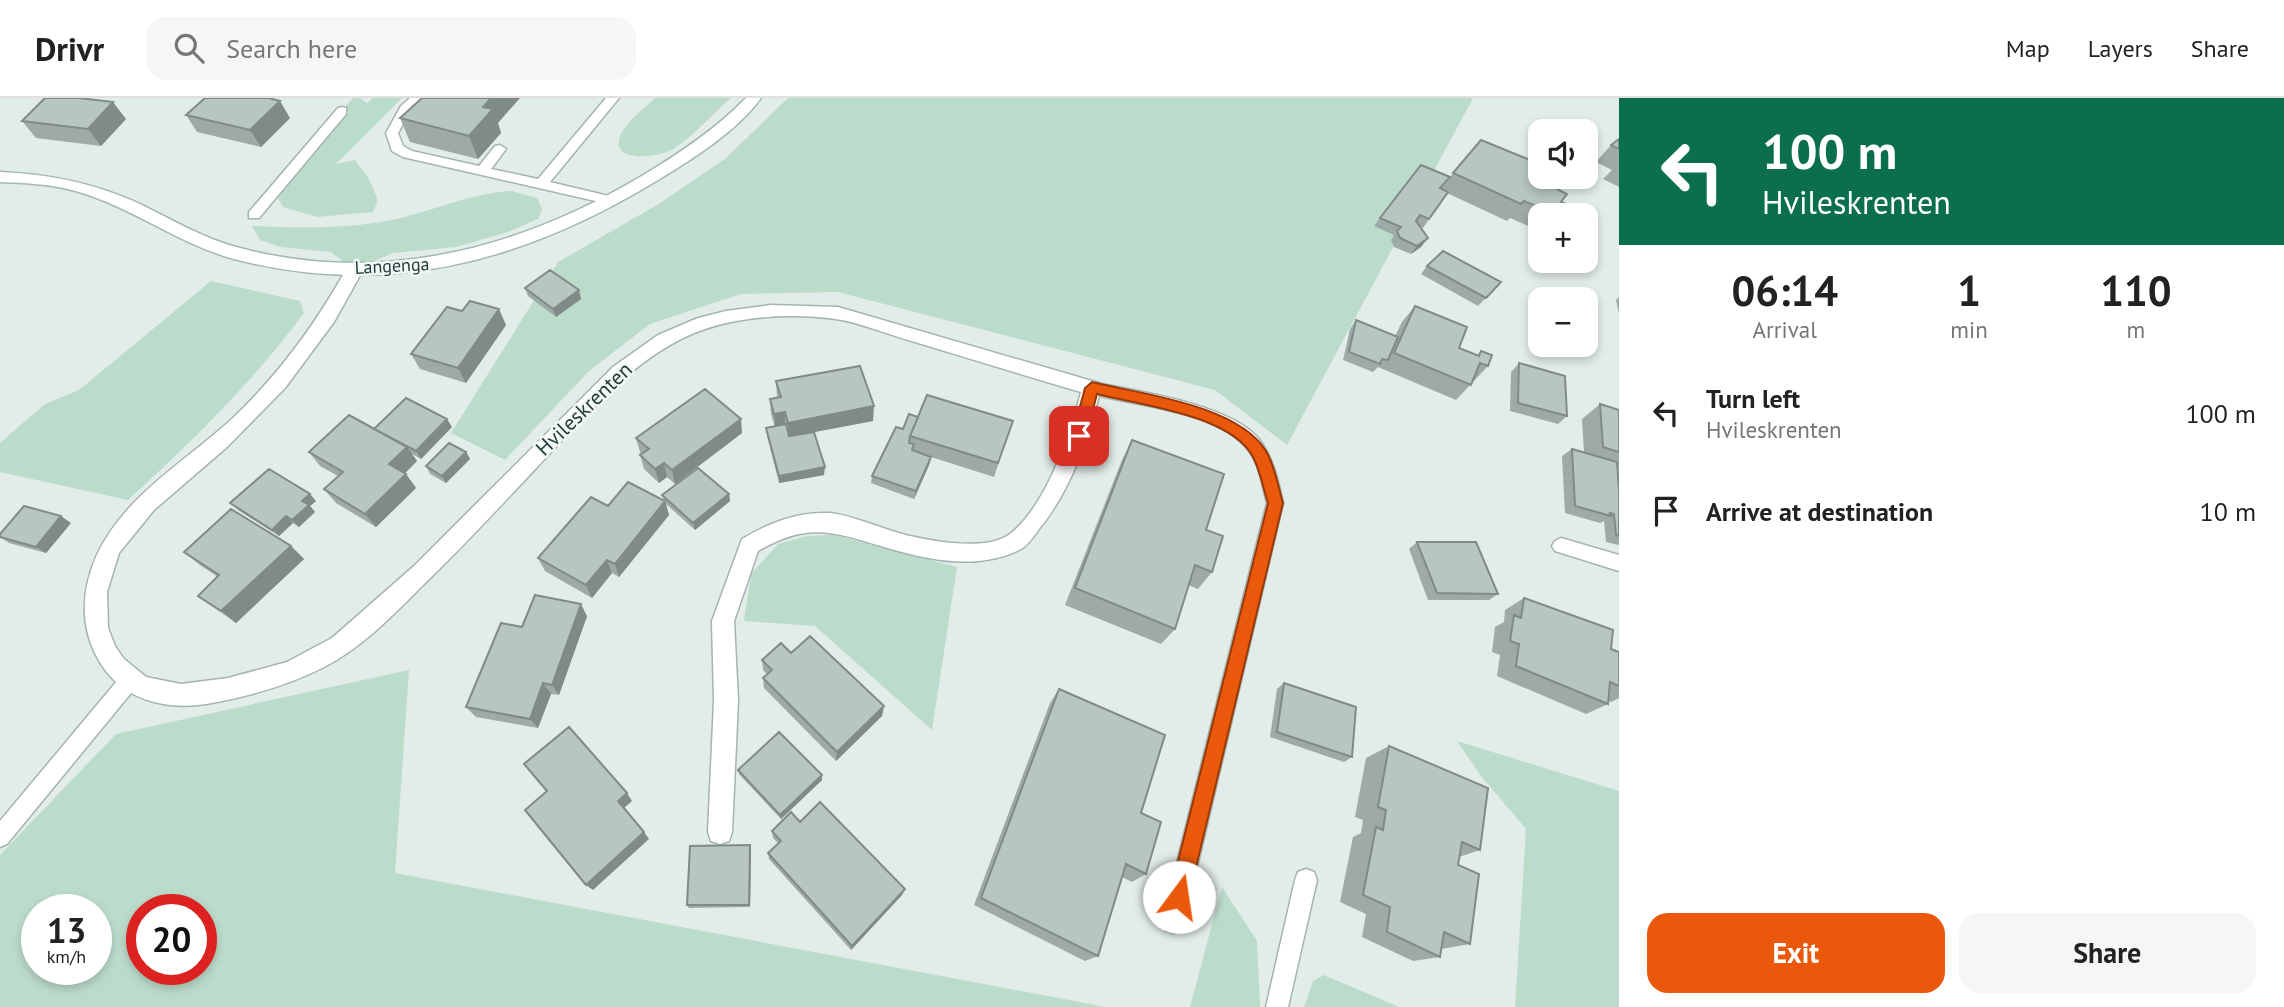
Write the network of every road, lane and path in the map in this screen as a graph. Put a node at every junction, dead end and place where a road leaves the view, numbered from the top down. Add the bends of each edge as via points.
1 (417, 98) edge
2 (613, 98) edge
3 (754, 98) edge
4 (342, 111) dead end
5 (500, 149) dead end
6 (482, 171) junction
7 (0, 177) edge
8 (541, 184) junction
9 (613, 201) junction
10 (254, 215) dead end
11 (354, 270) junction
12 (1092, 388) junction
13 (1561, 546) dead end
14 (1619, 563) edge
15 (129, 681) junction
16 (720, 832) dead end
17 (0, 837) edge
18 (1306, 880) dead end
19 (1173, 922) dead end
20 (1277, 1007) edge

1 - 6 lane via 392,133 397,148
2 - 8 lane
3 - 9 street, Langenga via 691,151
4 - 10 lane
5 - 6 lane
6 - 8 lane
7 - 11 street, Langenga via 73,184 232,252 286,265
8 - 9 lane
9 - 11 street, Langenga via 505,249 424,266
11 - 15 street, Hvileskrenten via 319,334 284,376 227,435 148,505 112,546 97,588 95,625 107,658
12 - 15 street, Hvileskrenten via 838,313 751,313 707,323 665,339 612,377 422,573 342,645 286,673 221,691 183,696 156,693
12 - 16 street via 1079,436 1048,503 1017,541 973,554 913,546 829,522 779,528 749,545 723,621 726,701
12 - 19 lane via 1213,417 1233,428 1260,455 1275,503
13 - 14 lane
15 - 17 lane
18 - 20 lane

